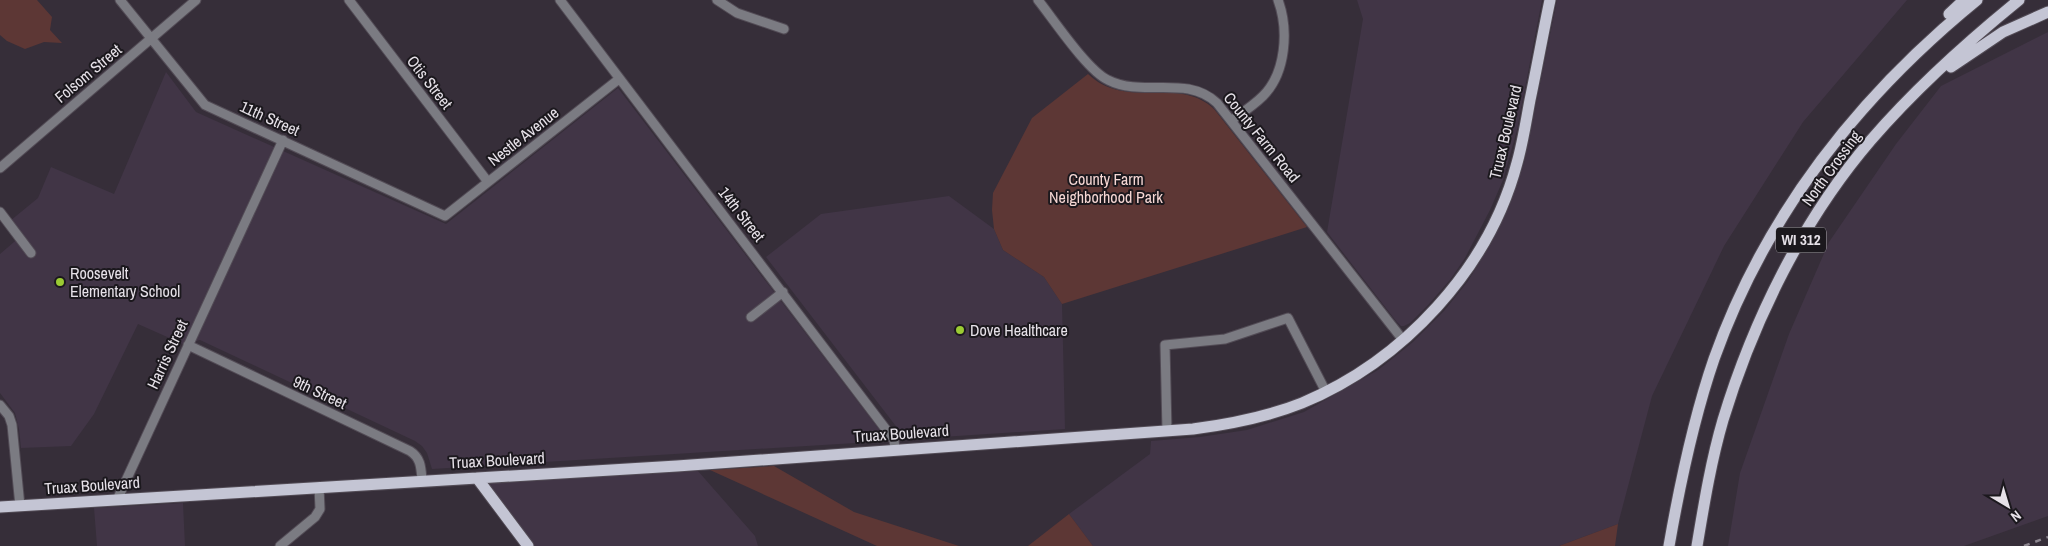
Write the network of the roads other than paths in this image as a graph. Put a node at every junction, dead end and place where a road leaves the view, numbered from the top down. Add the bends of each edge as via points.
1 (120, 0) edge
2 (196, 0) edge
3 (349, 0) edge
4 (560, 0) edge
5 (717, 0) edge
6 (1038, 0) edge
7 (1278, 0) edge
8 (1550, 0) edge
9 (1964, 0) edge
10 (1977, 0) edge
11 (2019, 0) edge
12 (2048, 12) edge
13 (784, 29) dead end
14 (152, 38) junction
15 (1917, 51) junction
16 (620, 79) junction
17 (1904, 103) junction
18 (1232, 120) junction
19 (283, 140) junction
20 (0, 168) edge
21 (488, 182) junction
22 (0, 212) edge
23 (445, 216) joint
24 (31, 253) dead end
25 (783, 292) junction
26 (751, 317) dead end
27 (1403, 340) junction
28 (188, 346) junction
29 (1326, 392) junction
30 (0, 405) edge
31 (1167, 431) junction
32 (895, 449) junction
33 (477, 478) junction
34 (422, 480) junction
35 (318, 487) junction
36 (117, 500) junction
37 (20, 506) junction
38 (0, 507) edge
39 (280, 546) edge
40 (528, 546) edge
41 (1669, 546) edge
42 (1697, 546) edge

1 - 14 street, 11th Street
2 - 14 street, Folsom Street
3 - 21 street, Otis Street
4 - 16 street, 14th Street
5 - 13 street via 737,13
6 - 18 street, County Farm Road via 1101,77 1126,86 1198,90 1210,96
7 - 18 street via 1284,21 1279,70 1262,97
8 - 27 main road, Truax Boulevard via 1517,164 1500,209 1486,239 1457,283
9 - 15 main road via 1935,26
10 - 15 main road, North Crossing
11 - 17 main road, North Crossing / WI 312
12 - 17 main road via 2003,32 1972,51
14 - 19 street, 11th Street via 205,105
14 - 20 street, Folsom Street
15 - 41 main road, North Crossing via 1862,109 1812,172 1757,262 1733,311 1697,414
16 - 21 street, Nestle Avenue
16 - 25 street, 14th Street
17 - 42 main road, North Crossing / WI 312 via 1837,184 1781,275 1766,306 1739,370 1723,421
18 - 27 street, County Farm Road
19 - 23 street, 11th Street
19 - 28 street, Harris Street
21 - 23 street, Nestle Avenue
22 - 24 street
25 - 26 street
25 - 32 street, 14th Street via 894,440
27 - 29 main road, Truax Boulevard via 1364,370
28 - 34 street, 9th Street via 410,451 420,462
28 - 36 street, Harris Street
29 - 31 main road, Truax Boulevard via 1243,422
29 - 31 street via 1288,318 1225,340 1165,345
30 - 37 street via 12,424
31 - 32 main road, Truax Boulevard
32 - 33 main road, Truax Boulevard
33 - 34 main road, Truax Boulevard
33 - 40 main road
34 - 35 main road, Truax Boulevard
35 - 36 main road, Truax Boulevard
35 - 39 street via 320,509 315,517
36 - 37 main road, Truax Boulevard
37 - 38 main road, Truax Boulevard

